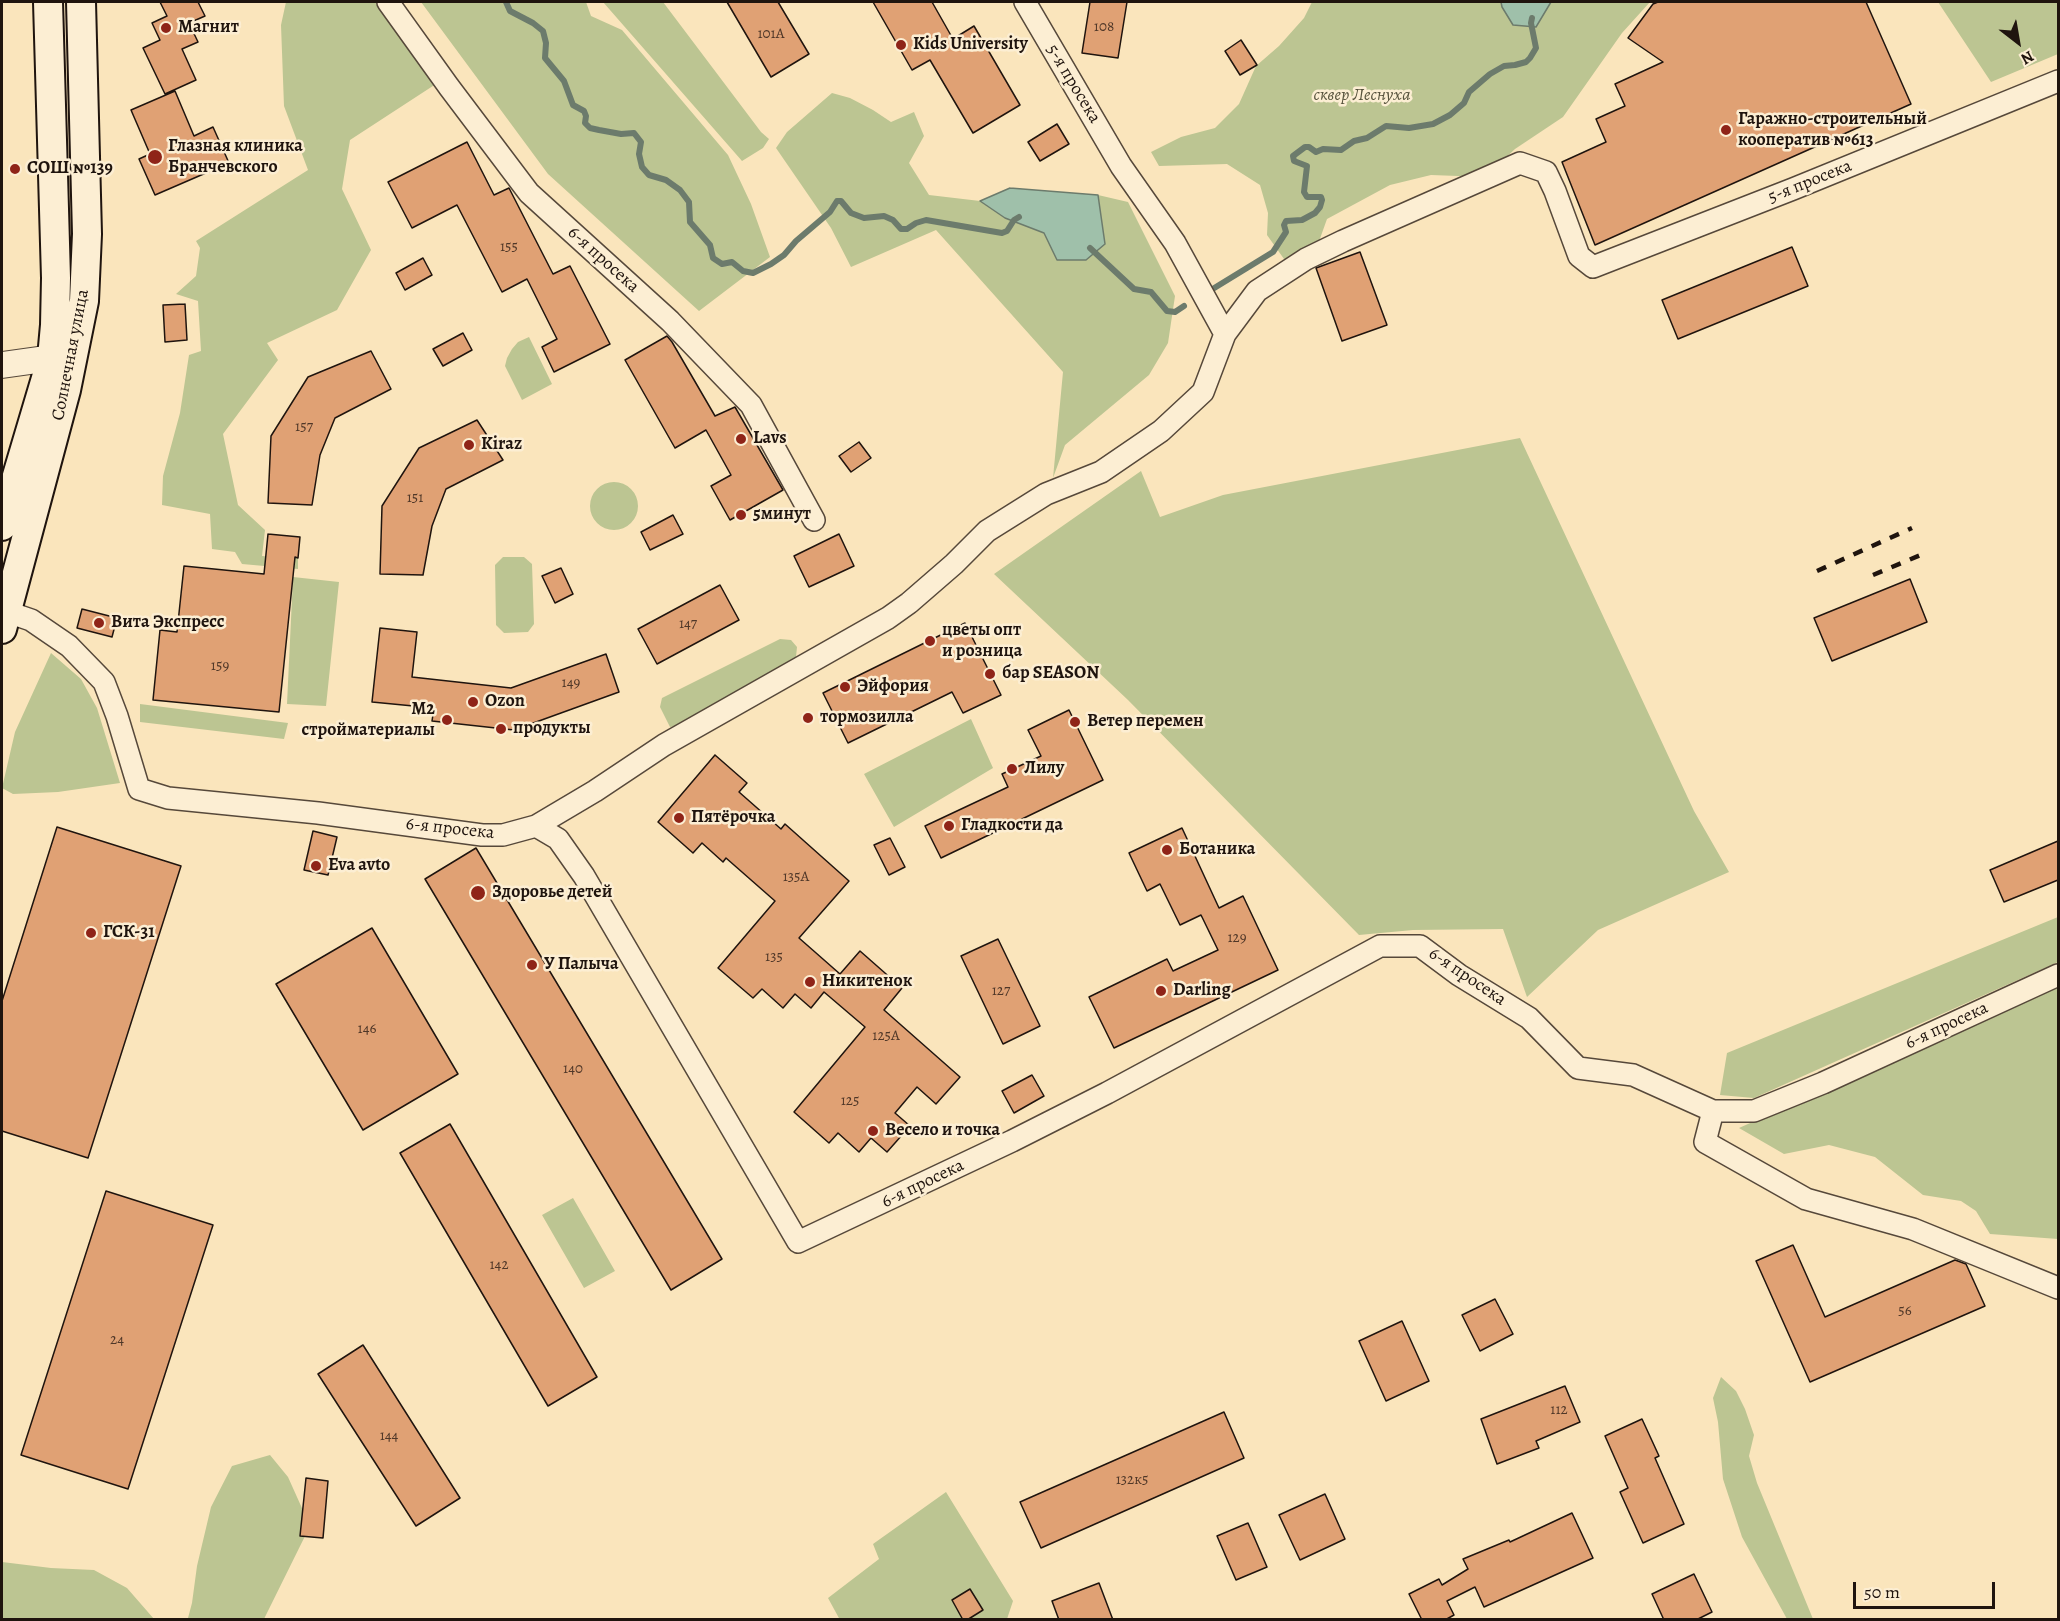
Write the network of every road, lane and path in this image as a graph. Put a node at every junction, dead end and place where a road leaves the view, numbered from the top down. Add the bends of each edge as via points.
1 (48, 2) edge
2 (81, 2) edge
3 (388, 2) edge
4 (1024, 2) edge
5 (2058, 81) edge
6 (1225, 334) junction
7 (52, 358) junction
8 (2, 365) edge
9 (814, 520) dead end
10 (2, 526) edge
11 (3, 617) edge
12 (536, 826) junction
13 (2058, 975) edge
14 (1713, 1111) junction
15 (2058, 1288) edge

1 - 7 main road, Солнечная улица via 56,278
2 - 11 main road, Солнечная улица via 87,234 84,301 66,390
3 - 9 street, 6-я просека via 529,193 670,321 751,405
4 - 6 street, 5-я просека via 1121,166 1175,243
5 - 6 street, 5-я просека via 1593,267 1579,255 1546,172 1520,163 1306,259 1257,291
6 - 12 street via 1203,392 1161,431 1101,472 1046,494 987,531 954,564 888,618 664,745
7 - 8 street
7 - 10 main road, Солнечная улица
11 - 12 street, 6-я просека via 31,620 69,646 104,682 139,789 168,798 482,835 503,835
12 - 14 street, 6-я просека via 558,839 584,876 798,1242 1075,1109 1380,946 1420,945 1459,975 1529,1018 1578,1068 1633,1075
13 - 14 street, 6-я просека via 1754,1111
14 - 15 street via 1705,1142 1806,1199 1914,1229

